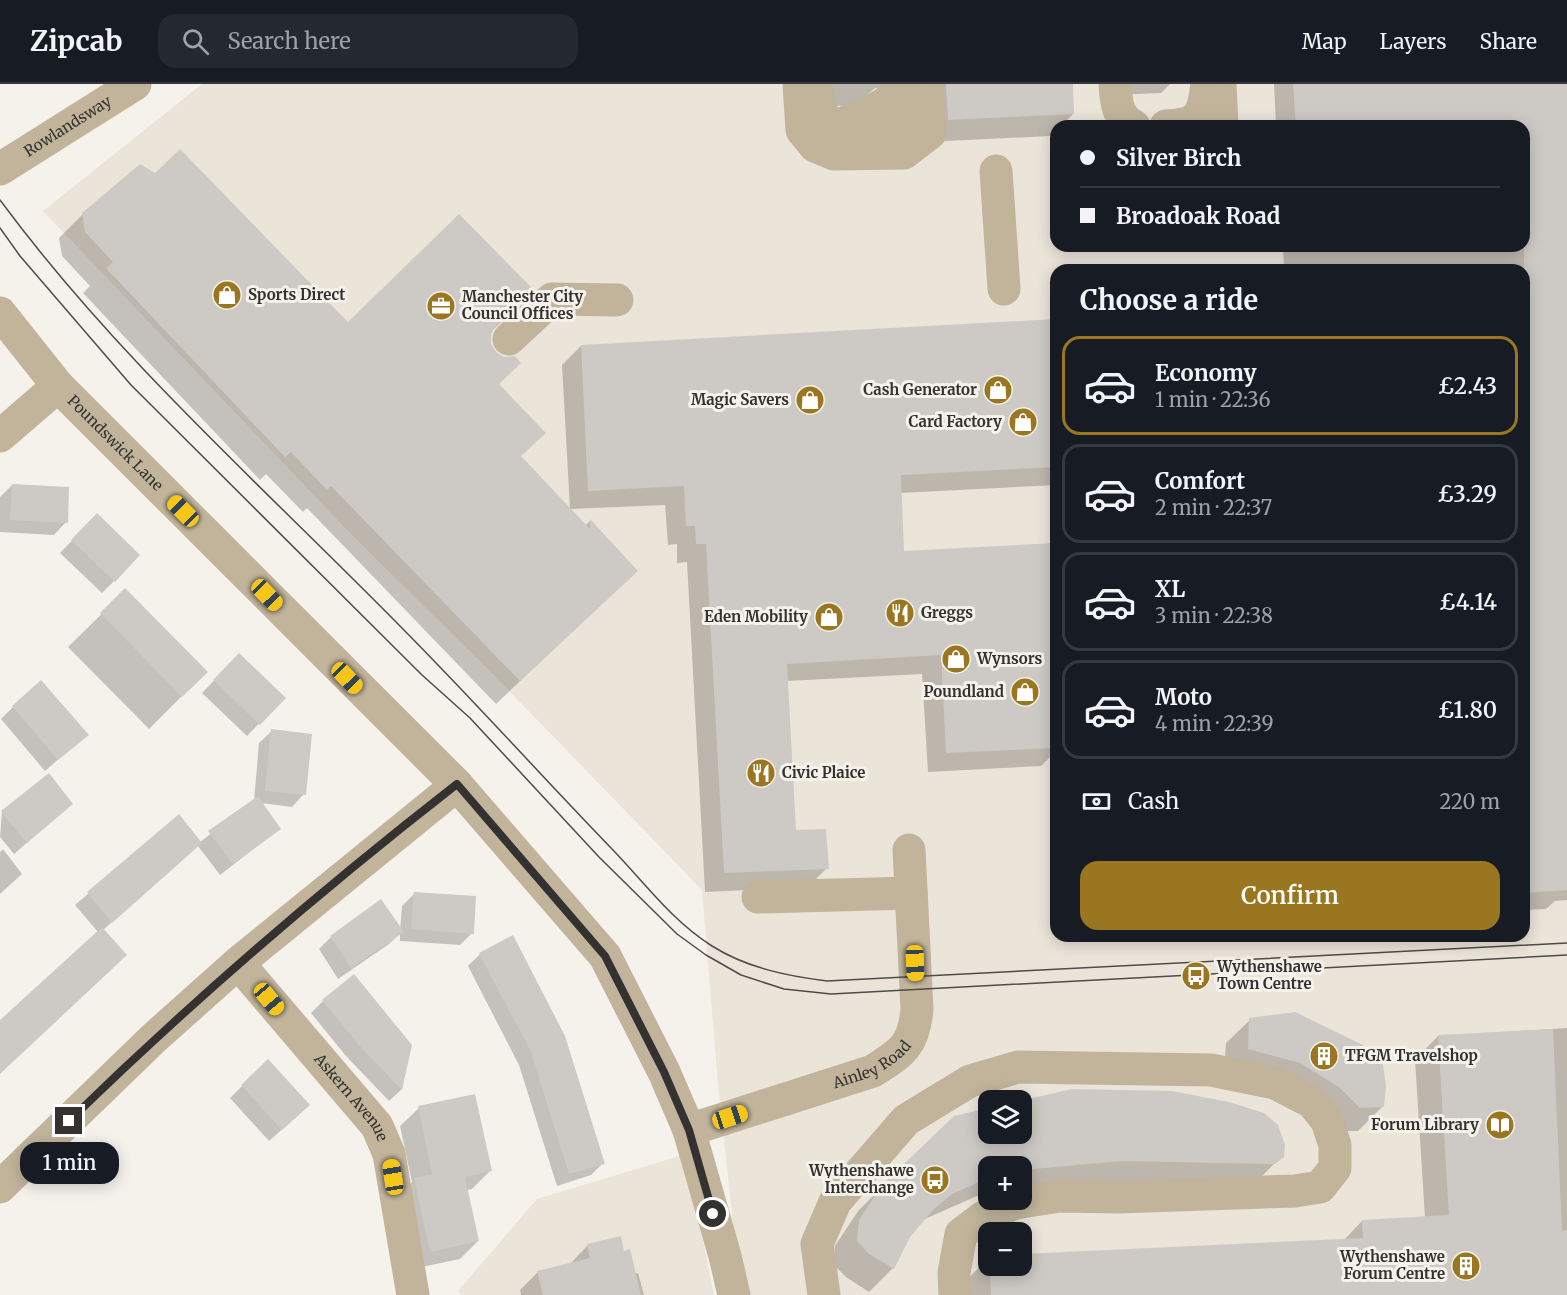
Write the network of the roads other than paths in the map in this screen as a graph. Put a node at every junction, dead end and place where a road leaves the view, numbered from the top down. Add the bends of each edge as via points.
1 (135, 84) edge
2 (799, 84) edge
3 (816, 84) edge
4 (905, 84) edge
5 (910, 84) edge
6 (927, 84) edge
7 (1098, 84) edge
8 (1115, 84) edge
9 (1207, 84) edge
10 (1220, 84) edge
11 (1102, 120) edge
12 (1124, 120) edge
13 (1196, 120) edge
14 (1222, 120) edge
15 (830, 128) junction
16 (0, 169) edge
17 (996, 171) dead end
18 (1004, 289) dead end
19 (618, 300) dead end
20 (0, 313) edge
21 (509, 339) dead end
22 (58, 386) junction
23 (0, 436) edge
24 (457, 784) junction
25 (909, 850) dead end
26 (911, 893) junction
27 (759, 897) dead end
28 (238, 963) junction
29 (689, 1130) junction
30 (0, 1187) edge
31 (413, 1295) edge
32 (734, 1295) edge
33 (824, 1295) edge
34 (956, 1295) edge

1 - 16 street, Rowlandsway
2 - 6 street via 802,130 815,146 844,154 904,153 930,133
3 - 15 street via 817,104
4 - 15 street via 869,113
5 - 15 street via 909,114 895,128 879,136 855,139
7 - 11 street
8 - 12 street
9 - 13 street via 1202,111
10 - 14 street
17 - 18 street
19 - 21 street via 552,299
20 - 22 street, Poundswick Lane
22 - 23 street
22 - 24 street, Poundswick Lane
24 - 28 street
24 - 29 street, Poundswick Lane via 605,956
25 - 26 street, Ainley Road
26 - 27 street
26 - 29 street, Ainley Road via 915,1032 899,1055 873,1071
28 - 30 street
28 - 31 street, Askern Avenue via 377,1126 389,1154
29 - 32 street, Poundswick Lane
33 - 34 street via 817,1244 835,1202 906,1120 970,1081 1018,1067 1210,1070 1275,1083 1312,1102 1327,1121 1335,1145 1335,1168 1320,1187 1294,1191 1060,1196 1015,1203 982,1218 961,1234 954,1273

